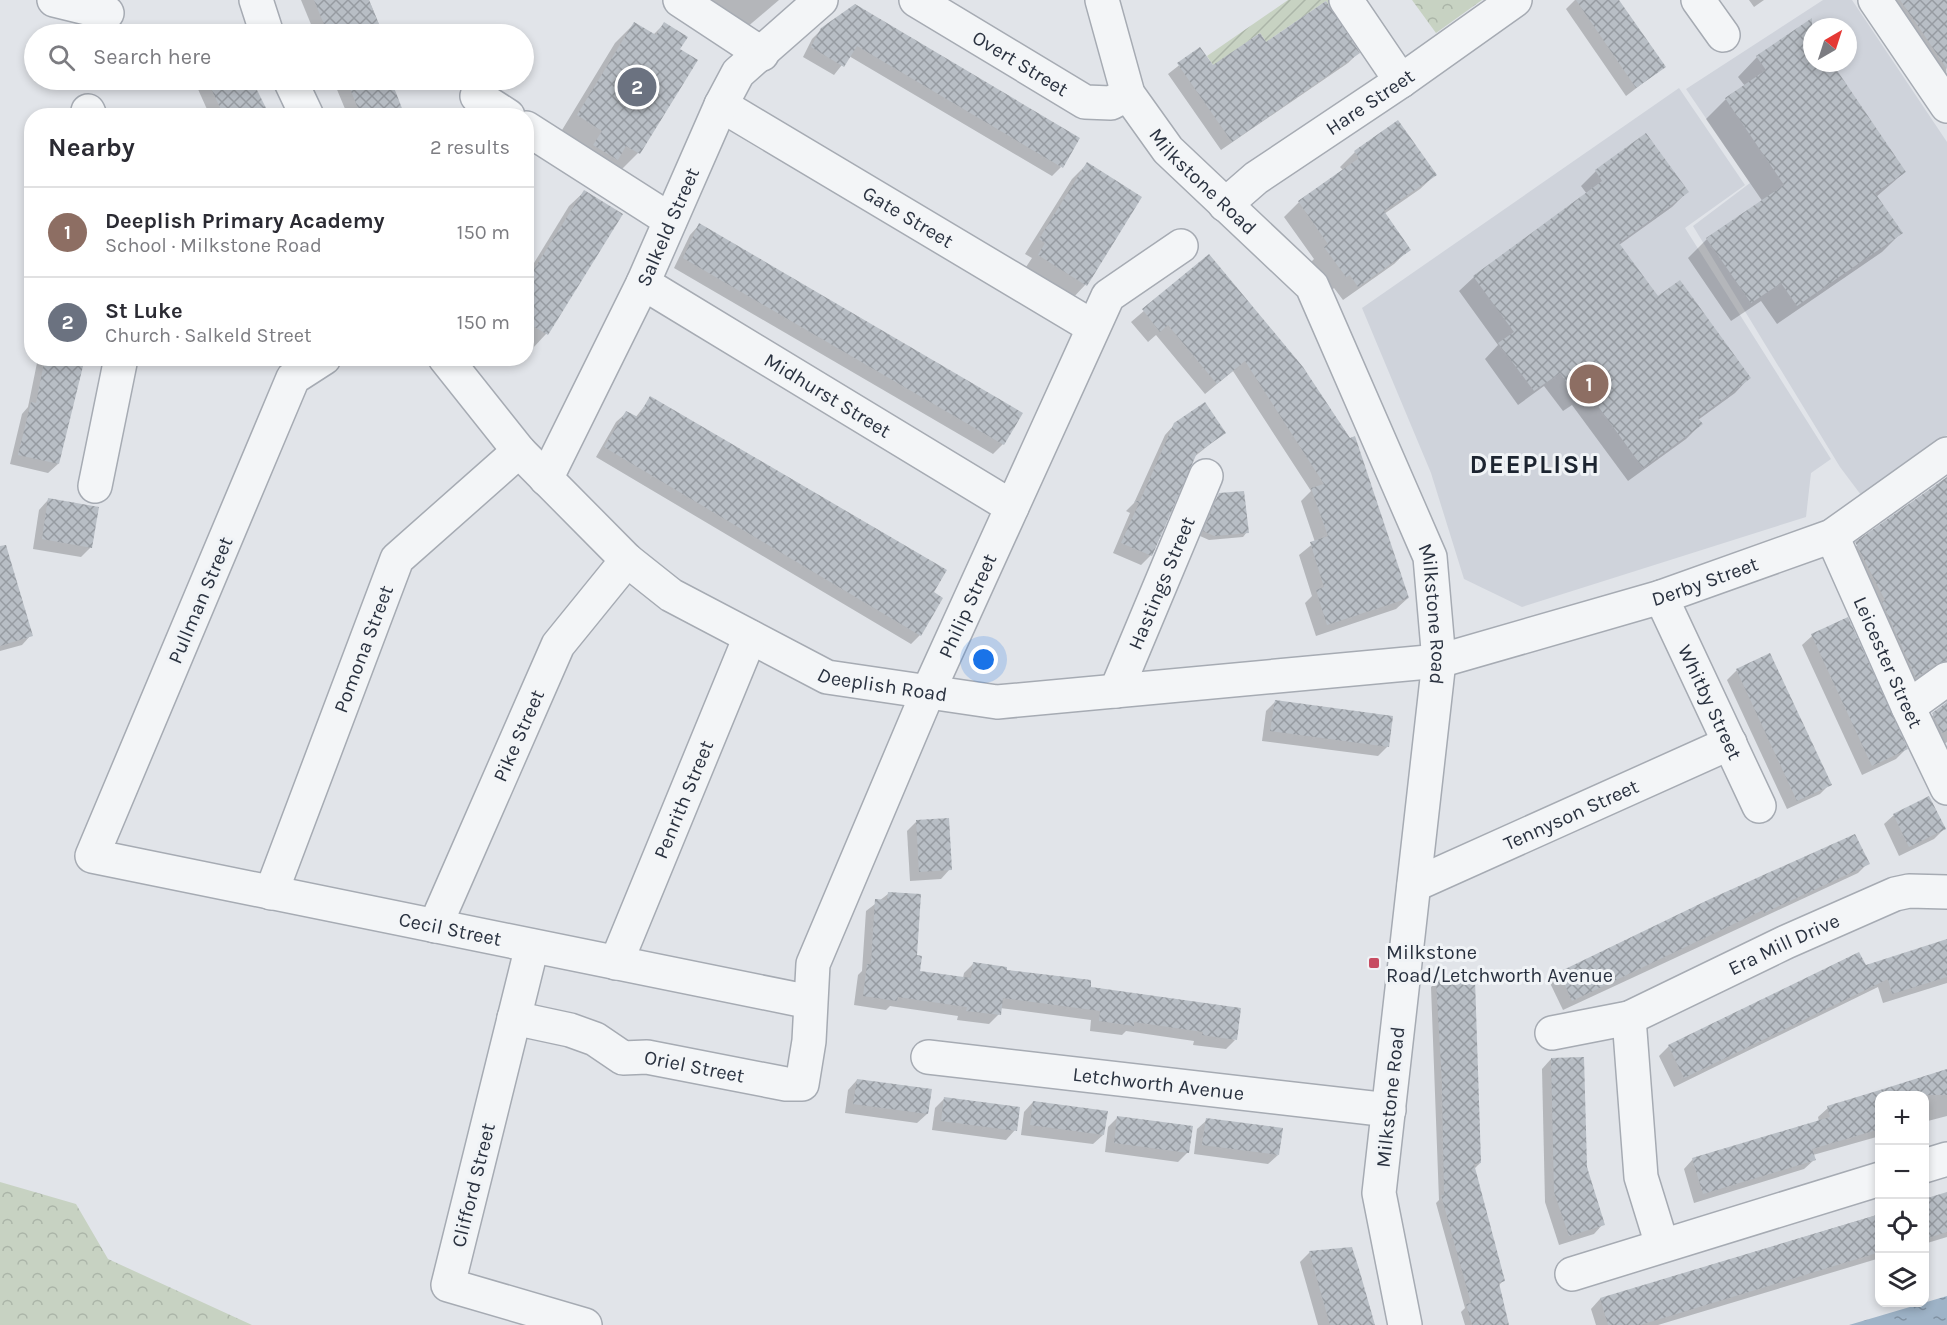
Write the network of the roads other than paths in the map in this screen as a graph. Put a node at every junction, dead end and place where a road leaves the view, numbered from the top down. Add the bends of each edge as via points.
1 (54, 0) edge
2 (256, 0) edge
3 (680, 0) edge
4 (821, 0) edge
5 (916, 0) edge
6 (1102, 0) edge
7 (1346, 0) edge
8 (1515, 0) edge
9 (1698, 0) edge
10 (1875, 0) edge
11 (107, 13) dead end
12 (264, 24) edge
13 (1723, 35) dead end
14 (762, 54) junction
15 (1401, 81) junction
16 (295, 90) edge
17 (1128, 94) junction
18 (477, 96) dead end
19 (721, 105) junction
20 (1947, 106) edge
21 (303, 108) edge
22 (496, 108) edge
23 (534, 133) edge
24 (1226, 205) junction
25 (670, 220) junction
26 (1181, 246) dead end
27 (643, 283) junction
28 (1093, 327) junction
29 (119, 366) edge
30 (312, 366) edge
31 (451, 366) edge
32 (519, 451) junction
33 (1947, 454) edge
34 (1206, 476) dead end
35 (546, 479) junction
36 (95, 486) dead end
37 (1012, 507) junction
38 (1832, 536) junction
39 (627, 560) junction
40 (1661, 597) junction
41 (750, 637) junction
42 (1439, 660) junction
43 (1947, 679) edge
44 (1116, 691) junction
45 (928, 692) junction
46 (1908, 707) junction
47 (1730, 743) junction
48 (1947, 788) edge
49 (1760, 806) dead end
50 (92, 856) joint
51 (1414, 885) junction
52 (1947, 891) edge
53 (271, 893) junction
54 (435, 926) junction
55 (532, 946) junction
56 (616, 963) junction
57 (810, 1002) junction
58 (514, 1018) junction
59 (1629, 1018) junction
60 (1552, 1033) dead end
61 (928, 1057) dead end
62 (1389, 1110) junction
63 (1947, 1159) edge
64 (1929, 1164) edge
65 (1875, 1181) edge
66 (1662, 1245) junction
67 (1572, 1274) dead end
68 (585, 1325) edge
69 (1405, 1325) edge

1 - 11 street
2 - 12 street
3 - 14 street
4 - 14 street, Salkeld Street
5 - 17 street, Overt Street via 1085,102 1111,103
6 - 17 street, Milkstone Road
7 - 15 street
8 - 15 street, Hare Street
9 - 13 street
10 - 20 street
14 - 19 street, Salkeld Street via 738,73
15 - 24 street, Hare Street via 1256,178
16 - 21 street
17 - 24 street, Milkstone Road via 1168,150
18 - 22 street
19 - 25 street, Salkeld Street
19 - 28 street, Gate Street
23 - 25 street
24 - 42 street, Milkstone Road via 1312,286 1430,557
25 - 27 street, Salkeld Street
26 - 28 street, Philip Street via 1108,296
27 - 35 street, Salkeld Street
27 - 37 street, Midhurst Street
28 - 37 street, Philip Street
29 - 36 street
30 - 50 street, Pullman Street via 293,378
31 - 32 street, Deeplish Road
32 - 35 street, Deeplish Road
32 - 53 street, Pomona Street via 398,559
33 - 38 street, Derby Street
34 - 44 street, Hastings Street
35 - 39 street, Deeplish Road
37 - 45 street, Philip Street
38 - 40 street, Derby Street
38 - 46 street, Leicester Street
39 - 41 street, Deeplish Road via 671,595
39 - 54 street, Pike Street via 558,645
40 - 42 street, Derby Street
40 - 47 street, Whitby Street
41 - 45 street, Deeplish Road via 827,677
41 - 56 street, Penrith Street
42 - 44 street, Deeplish Road
42 - 51 street, Milkstone Road
43 - 46 street
44 - 45 street, Deeplish Road via 997,702
45 - 57 street, Philip Street via 813,964
46 - 48 street, Leicester Street
47 - 49 street, Whitby Street
47 - 51 street, Tennyson Street
50 - 53 street, Cecil Street
51 - 62 street, Milkstone Road
52 - 59 street, Era Mill Drive via 1895,894
53 - 54 street, Cecil Street
54 - 55 street, Cecil Street
55 - 56 street, Cecil Street
55 - 58 street, Clifford Street
56 - 57 street, Cecil Street
57 - 58 street, Oriel Street via 802,1084 647,1057 623,1058 587,1036
58 - 68 street, Clifford Street via 448,1285
59 - 60 street, Era Mill Drive
59 - 66 street via 1641,1177
61 - 62 street, Letchworth Avenue
62 - 69 street, Milkstone Road via 1379,1193
63 - 64 street
65 - 66 street
66 - 67 street

